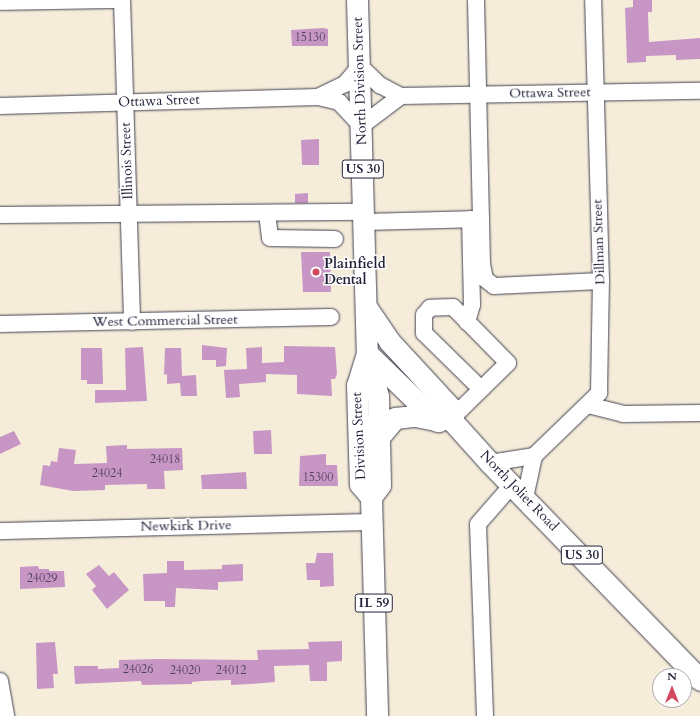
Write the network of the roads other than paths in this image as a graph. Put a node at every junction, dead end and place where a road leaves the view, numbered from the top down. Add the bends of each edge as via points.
1 (117, 0) edge
2 (122, 0) edge
3 (357, 0) edge
4 (476, 0) edge
5 (593, 0) edge
6 (0, 2) edge
7 (360, 66) junction
8 (700, 91) edge
9 (595, 93) junction
10 (478, 94) junction
11 (400, 96) junction
12 (318, 97) junction
13 (125, 103) junction
14 (0, 106) edge
15 (361, 126) junction
16 (267, 213) junction
17 (128, 214) junction
18 (0, 215) edge
19 (364, 217) junction
20 (475, 219) junction
21 (335, 239) dead end
22 (601, 281) junction
23 (367, 308) junction
24 (330, 316) dead end
25 (132, 322) junction
26 (467, 322) junction
27 (0, 324) edge
28 (367, 353) junction
29 (481, 390) junction
30 (588, 405) junction
31 (700, 413) edge
32 (448, 420) junction
33 (379, 437) junction
34 (534, 456) junction
35 (490, 463) junction
36 (519, 492) junction
37 (371, 496) junction
38 (372, 522) junction
39 (0, 531) edge
40 (700, 680) edge
41 (0, 681) edge
42 (6, 716) edge
43 (377, 716) edge
44 (485, 716) edge

1 - 6 street
2 - 13 street, Illinois Street
3 - 7 main road, North Division Street / US 30
4 - 10 street
5 - 9 street, Dillman Street
7 - 11 street via 380,85
7 - 12 street, Ottawa Street via 345,84
7 - 15 main road, North Division Street / US 30
8 - 9 street, Ottawa Street
9 - 10 street, Ottawa Street
9 - 22 street, Dillman Street
10 - 11 street, Ottawa Street
10 - 20 street
11 - 15 street
12 - 13 street, Ottawa Street
12 - 15 street, Ottawa Street via 339,102
13 - 14 street, Ottawa Street
13 - 17 street, Illinois Street
15 - 19 main road, North Division Street / US 30
16 - 17 street
16 - 19 street
16 - 21 street via 270,238
17 - 18 street
17 - 25 street, Illinois Street
19 - 20 street
19 - 23 main road, North Division Street / US 30
20 - 22 street via 485,278 494,286
20 - 26 street via 472,305
22 - 30 street, Dillman Street via 600,384 599,392
23 - 28 main road, North Division Street / US 30
23 - 32 main road, North Joliet Road / US 30 via 389,341 451,408
24 - 25 street, West Commercial Street
25 - 27 street, West Commercial Street
26 - 29 street via 508,363
26 - 29 street via 453,307 430,308 424,315 424,333
28 - 32 main road, North Joliet Road / US 30
28 - 33 main road, Division Street via 378,396
28 - 37 main road, Division Street via 357,385 360,484
29 - 32 street
30 - 31 street via 623,414
30 - 34 street, Dillman Street
32 - 33 main road via 415,416 395,418
32 - 35 main road, North Joliet Road / US 30
33 - 37 main road, Division Street via 380,485
34 - 35 street
34 - 36 street
35 - 36 main road, North Joliet Road / US 30
36 - 40 main road, North Joliet Road / US 30
36 - 44 street via 478,524
37 - 38 main road, Division Street / IL 59
38 - 39 street, Newkirk Drive
38 - 43 main road, Division Street / IL 59
41 - 42 street

